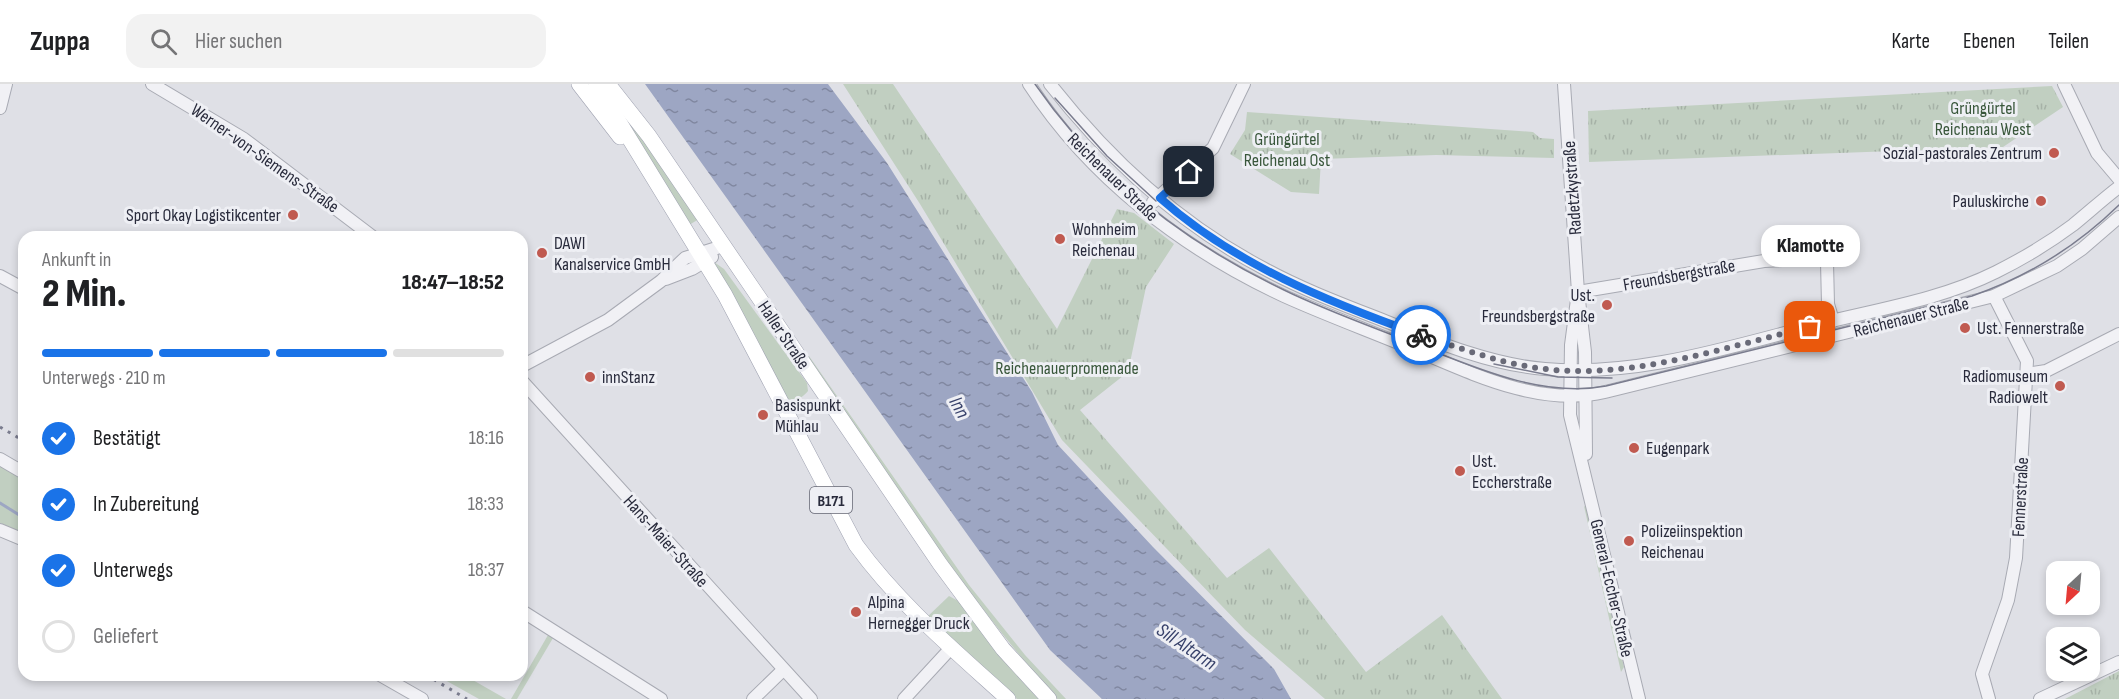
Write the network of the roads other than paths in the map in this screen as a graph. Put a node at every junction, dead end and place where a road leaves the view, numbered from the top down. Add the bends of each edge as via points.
1 (152, 84) edge
2 (579, 84) edge
3 (596, 84) edge
4 (608, 84) edge
5 (616, 84) edge
6 (1029, 84) edge
7 (1050, 84) edge
8 (1244, 84) edge
9 (1564, 84) edge
10 (2064, 84) edge
11 (7, 86) edge
12 (0, 108) edge
13 (649, 136) junction
14 (647, 170) junction
15 (2119, 179) edge
16 (2119, 187) edge
17 (1160, 198) junction
18 (1138, 204) junction
19 (2119, 218) edge
20 (365, 231) edge
21 (723, 246) junction
22 (703, 257) junction
23 (0, 276) edge
24 (18, 285) edge
25 (1994, 296) junction
26 (1577, 298) junction
27 (1578, 319) junction
28 (1833, 321) junction
29 (2119, 334) edge
30 (528, 363) edge
31 (1570, 370) junction
32 (1585, 371) junction
33 (2026, 374) junction
34 (528, 388) edge
35 (1584, 396) junction
36 (1569, 397) junction
37 (0, 459) edge
38 (18, 470) edge
39 (1586, 476) junction
40 (0, 530) edge
41 (18, 538) edge
42 (528, 615) edge
43 (951, 648) junction
44 (2119, 662) edge
45 (783, 670) junction
46 (390, 681) edge
47 (422, 699) edge
48 (661, 699) edge
49 (753, 699) edge
50 (811, 699) edge
51 (904, 699) edge
52 (1008, 699) edge
53 (1049, 699) edge
54 (1639, 699) edge
55 (1989, 699) edge
56 (2040, 699) edge

1 - 20 street, Werner-von-Siemens-Straße via 236,134
2 - 14 main road, Haller Straße / B171
3 - 14 main road, Haller Straße / B171
4 - 13 main road, Haller Straße
5 - 13 main road
6 - 18 street, Reichenauer Straße via 1076,144
7 - 17 street, Reichenauer Straße via 1102,144
8 - 17 street via 1213,148
9 - 26 street, Radetzkystraße
10 - 15 street via 2097,153
11 - 12 street
13 - 21 main road, Haller Straße
14 - 22 main road, Haller Straße / B171
16 - 28 street, Reichenauer Straße via 2055,238 1993,274 1949,291
17 - 18 street via 1147,205
17 - 31 street, Reichenauer Straße via 1234,252 1326,298 1481,355 1531,367
18 - 36 street, Reichenauer Straße via 1197,248 1300,303 1486,377 1545,395
19 - 25 street, Reichenauer Straße via 2064,262
21 - 22 street
21 - 53 main road, Haller Straße via 813,389 1003,649
22 - 30 street via 661,281 608,320
22 - 43 main road, Haller Straße / B171 via 787,404 856,545 879,578
23 - 24 street
25 - 33 street, Fennerstraße via 2027,361
25 - 35 street, Reichenauer Straße
26 - 27 street, Radetzkystraße
26 - 28 street, Freundsbergstraße via 1764,261 1820,258 1827,262 1828,304
27 - 31 street, Radetzkystraße
27 - 32 street, Radetzkystraße
28 - 32 street, Reichenauer Straße via 1676,359
29 - 33 street via 2046,371
31 - 32 street, Reichenauer Straße
31 - 36 street, Radetzkystraße
32 - 35 street, Radetzkystraße
33 - 55 street, Fennerstraße via 2016,558 2008,600 1982,674
34 - 45 street, Hans-Maier-Straße
35 - 36 street, Reichenauer Straße
35 - 39 street, General-Eccher-Straße
36 - 39 street, General-Eccher-Straße via 1572,427
37 - 38 street
39 - 54 street, General-Eccher-Straße
40 - 41 street
42 - 48 street
43 - 51 street
43 - 52 main road, Haller Straße / B171
44 - 56 street
45 - 49 street
45 - 50 street, Hans-Maier-Straße
46 - 47 street

